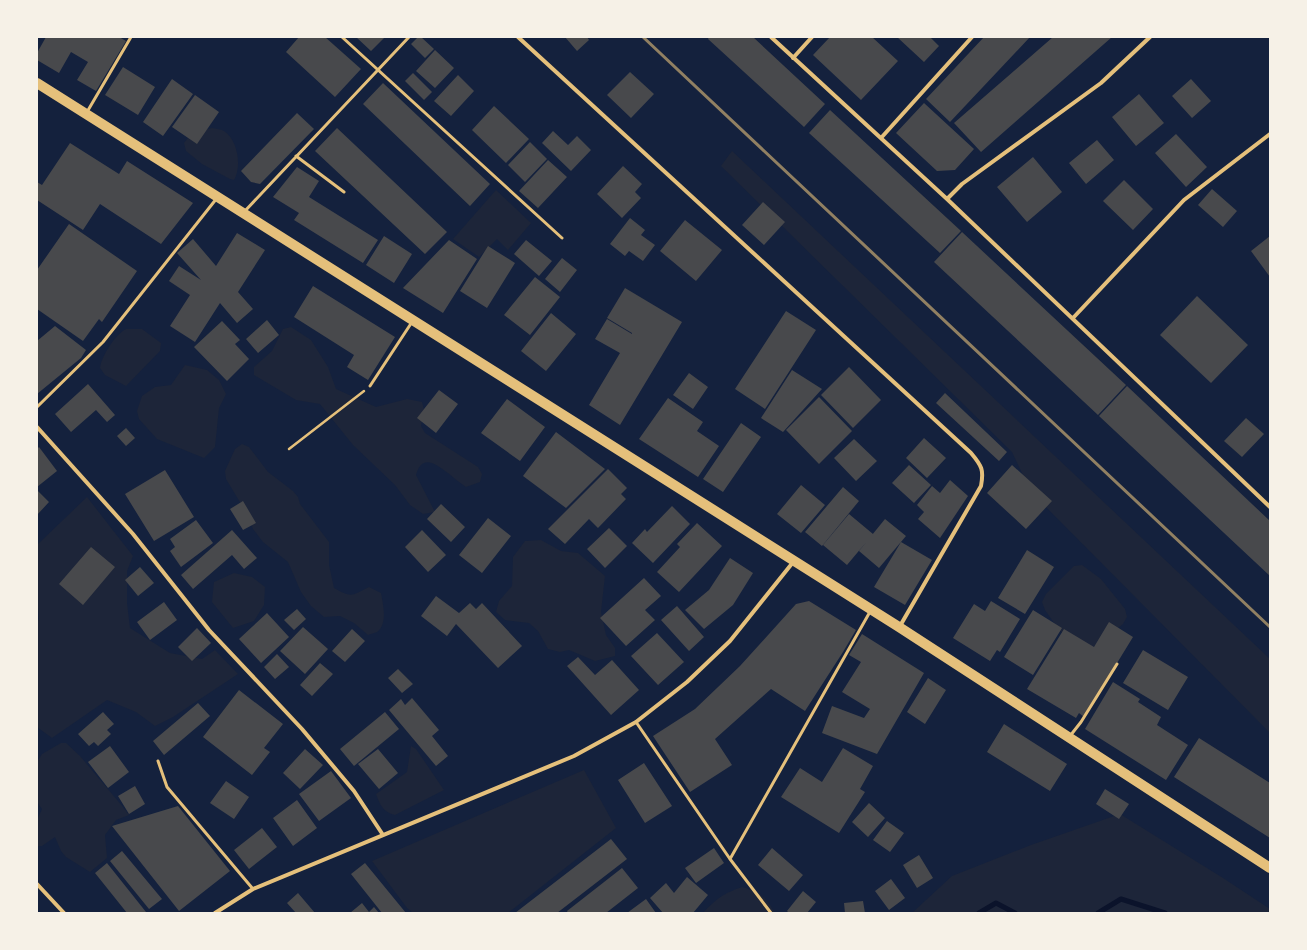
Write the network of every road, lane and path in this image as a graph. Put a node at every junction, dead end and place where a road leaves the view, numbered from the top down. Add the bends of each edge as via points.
1 (131, 37) edge
2 (342, 37) edge
3 (409, 37) edge
4 (518, 37) edge
5 (771, 37) edge
6 (812, 37) edge
7 (972, 37) edge
8 (1150, 37) edge
9 (793, 58) junction
10 (377, 70) junction
11 (37, 83) edge
12 (86, 114) junction
13 (1270, 134) edge
14 (881, 138) junction
15 (296, 156) junction
16 (344, 192) dead end
17 (218, 197) junction
18 (947, 199) junction
19 (243, 213) junction
20 (562, 238) dead end
21 (1072, 318) junction
22 (413, 320) junction
23 (370, 386) joint
24 (37, 406) edge
25 (37, 427) edge
26 (289, 449) dead end
27 (1270, 507) edge
28 (794, 560) junction
29 (872, 609) junction
30 (899, 627) junction
31 (1117, 664) dead end
32 (636, 722) junction
33 (1069, 737) junction
34 (158, 761) dead end
35 (383, 835) junction
36 (730, 859) junction
37 (1270, 868) edge
38 (37, 884) edge
39 (253, 889) junction
40 (64, 913) edge
41 (215, 913) edge
42 (771, 913) edge

1 - 12 lane
2 - 10 lane
3 - 10 lane
4 - 30 street via 980,463 983,474 980,486
5 - 9 street
6 - 9 street
7 - 14 street
8 - 18 street via 1101,83 962,184
9 - 14 street
10 - 15 lane
10 - 20 lane
11 - 12 main road
12 - 17 main road
13 - 21 street via 1184,200
14 - 18 street
15 - 16 lane
15 - 19 lane
17 - 19 main road
17 - 24 lane via 103,342
18 - 21 street
19 - 22 main road
21 - 27 street
22 - 23 lane
22 - 28 main road
23 - 26 path
25 - 35 street via 133,534 209,630 302,729 354,791
28 - 29 main road
28 - 32 street via 730,641 687,682
29 - 30 main road
29 - 36 lane
30 - 33 main road
31 - 33 lane
32 - 35 street via 574,756
32 - 36 lane
33 - 37 main road
34 - 39 lane via 167,787
35 - 39 street
36 - 42 lane
38 - 40 street
39 - 41 street

